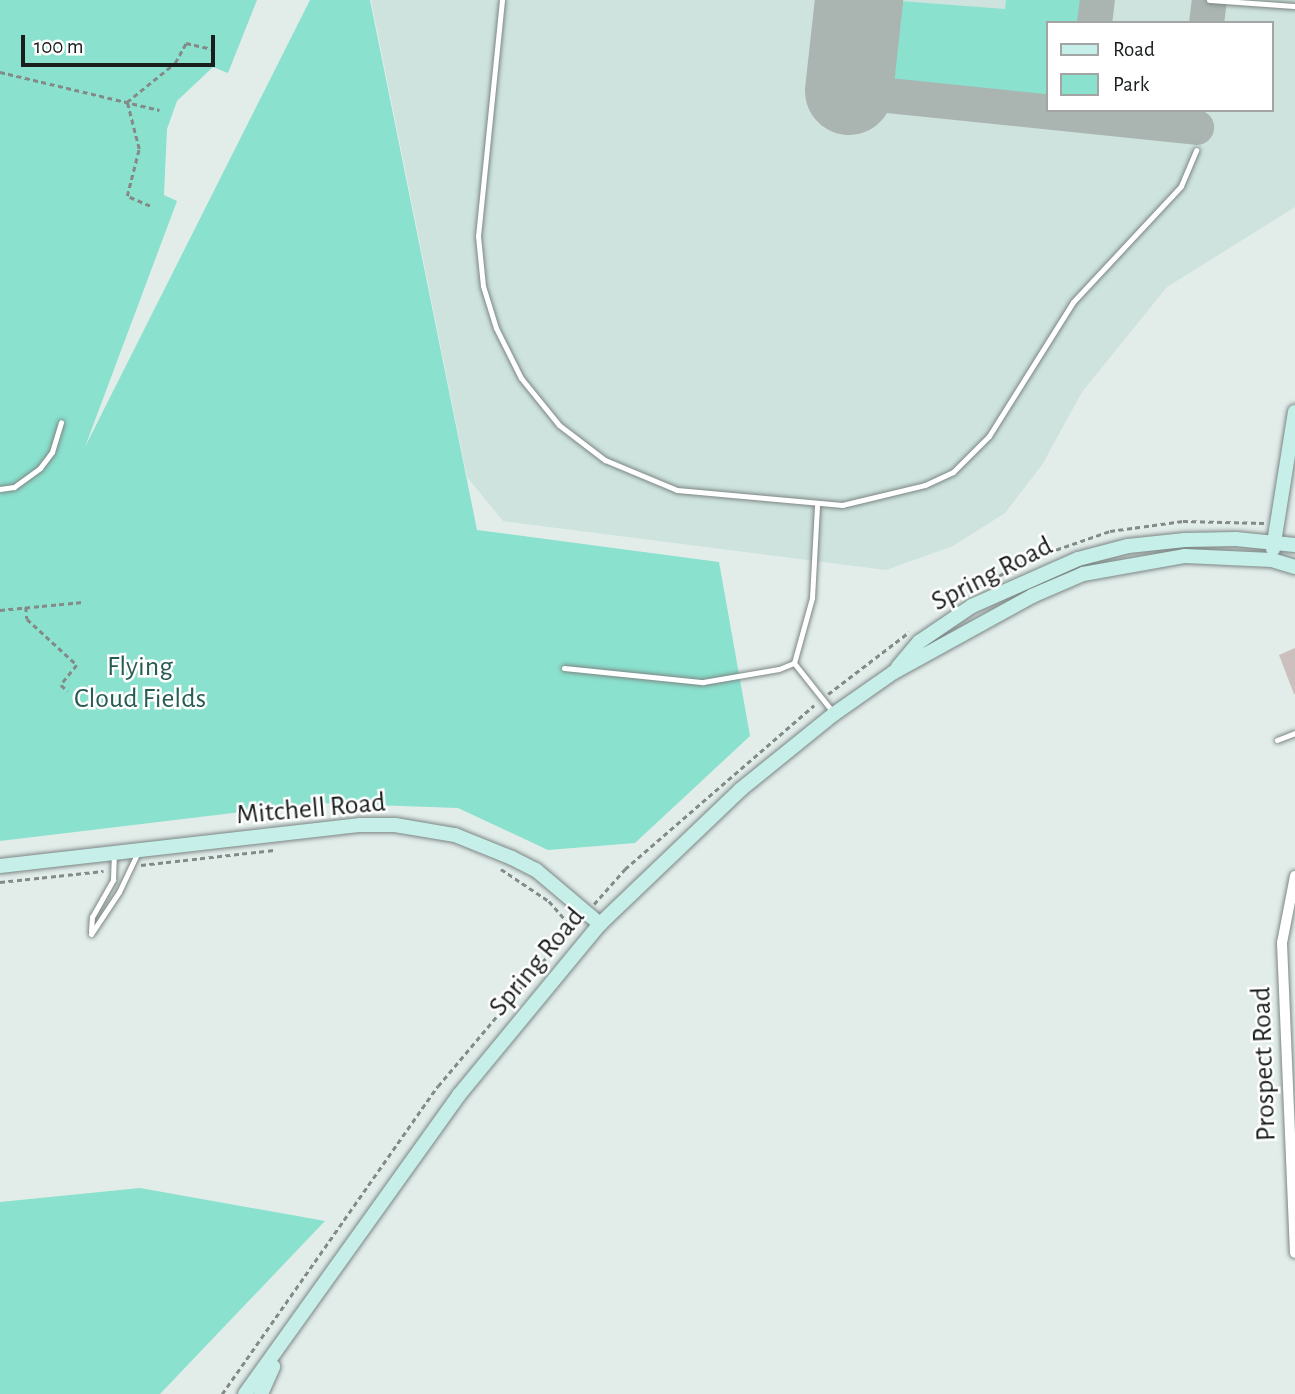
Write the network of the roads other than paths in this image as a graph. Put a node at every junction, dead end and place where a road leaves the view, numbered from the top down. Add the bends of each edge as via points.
1 (502, 0) edge
2 (1209, 0) edge
3 (1295, 6) edge
4 (1196, 150) dead end
5 (1295, 412) edge
6 (61, 422) dead end
7 (0, 489) edge
8 (817, 506) junction
9 (1274, 541) junction
10 (1295, 545) edge
11 (1272, 560) junction
12 (1295, 567) edge
13 (794, 663) junction
14 (564, 668) dead end
15 (894, 671) junction
16 (834, 714) junction
17 (1295, 733) edge
18 (1277, 740) dead end
19 (139, 850) junction
20 (113, 853) junction
21 (0, 866) edge
22 (1295, 876) edge
23 (1289, 922) edge
24 (600, 924) junction
25 (1291, 1071) edge
26 (1294, 1219) edge
27 (1295, 1253) edge
28 (283, 1345) junction
29 (245, 1394) edge
30 (261, 1394) edge

1 - 8 lane via 479,206 479,261 496,328 521,378 559,425 605,460 638,476 702,495
2 - 3 lane
4 - 8 lane via 1181,186 1073,302 989,436 965,463 925,485 859,503
5 - 9 main road
6 - 7 lane via 52,452 40,468 14,487
8 - 13 lane via 812,598
9 - 10 main road, Spring Road
9 - 11 main road
9 - 15 main road, Spring Road via 1185,540 1128,546 1078,559 972,606 919,642
11 - 12 main road, Spring Road
11 - 15 main road, Spring Road via 1185,556 1083,574 1032,596 933,654
13 - 14 lane via 703,682
13 - 16 lane
15 - 16 main road, Spring Road
16 - 24 main road, Spring Road via 740,790
17 - 18 lane
19 - 20 main road, Mitchell Road
19 - 20 lane via 91,934 92,917 115,870
19 - 24 main road, Mitchell Road via 361,825 426,828 536,870
20 - 21 main road, Mitchell Road
22 - 23 street, Prospect Road
23 - 25 street, Prospect Road
24 - 28 main road, Spring Road via 459,1095
25 - 26 street, Prospect Road
26 - 27 street, Prospect Road
28 - 29 main road, Spring Road
28 - 30 main road, Spring Road

